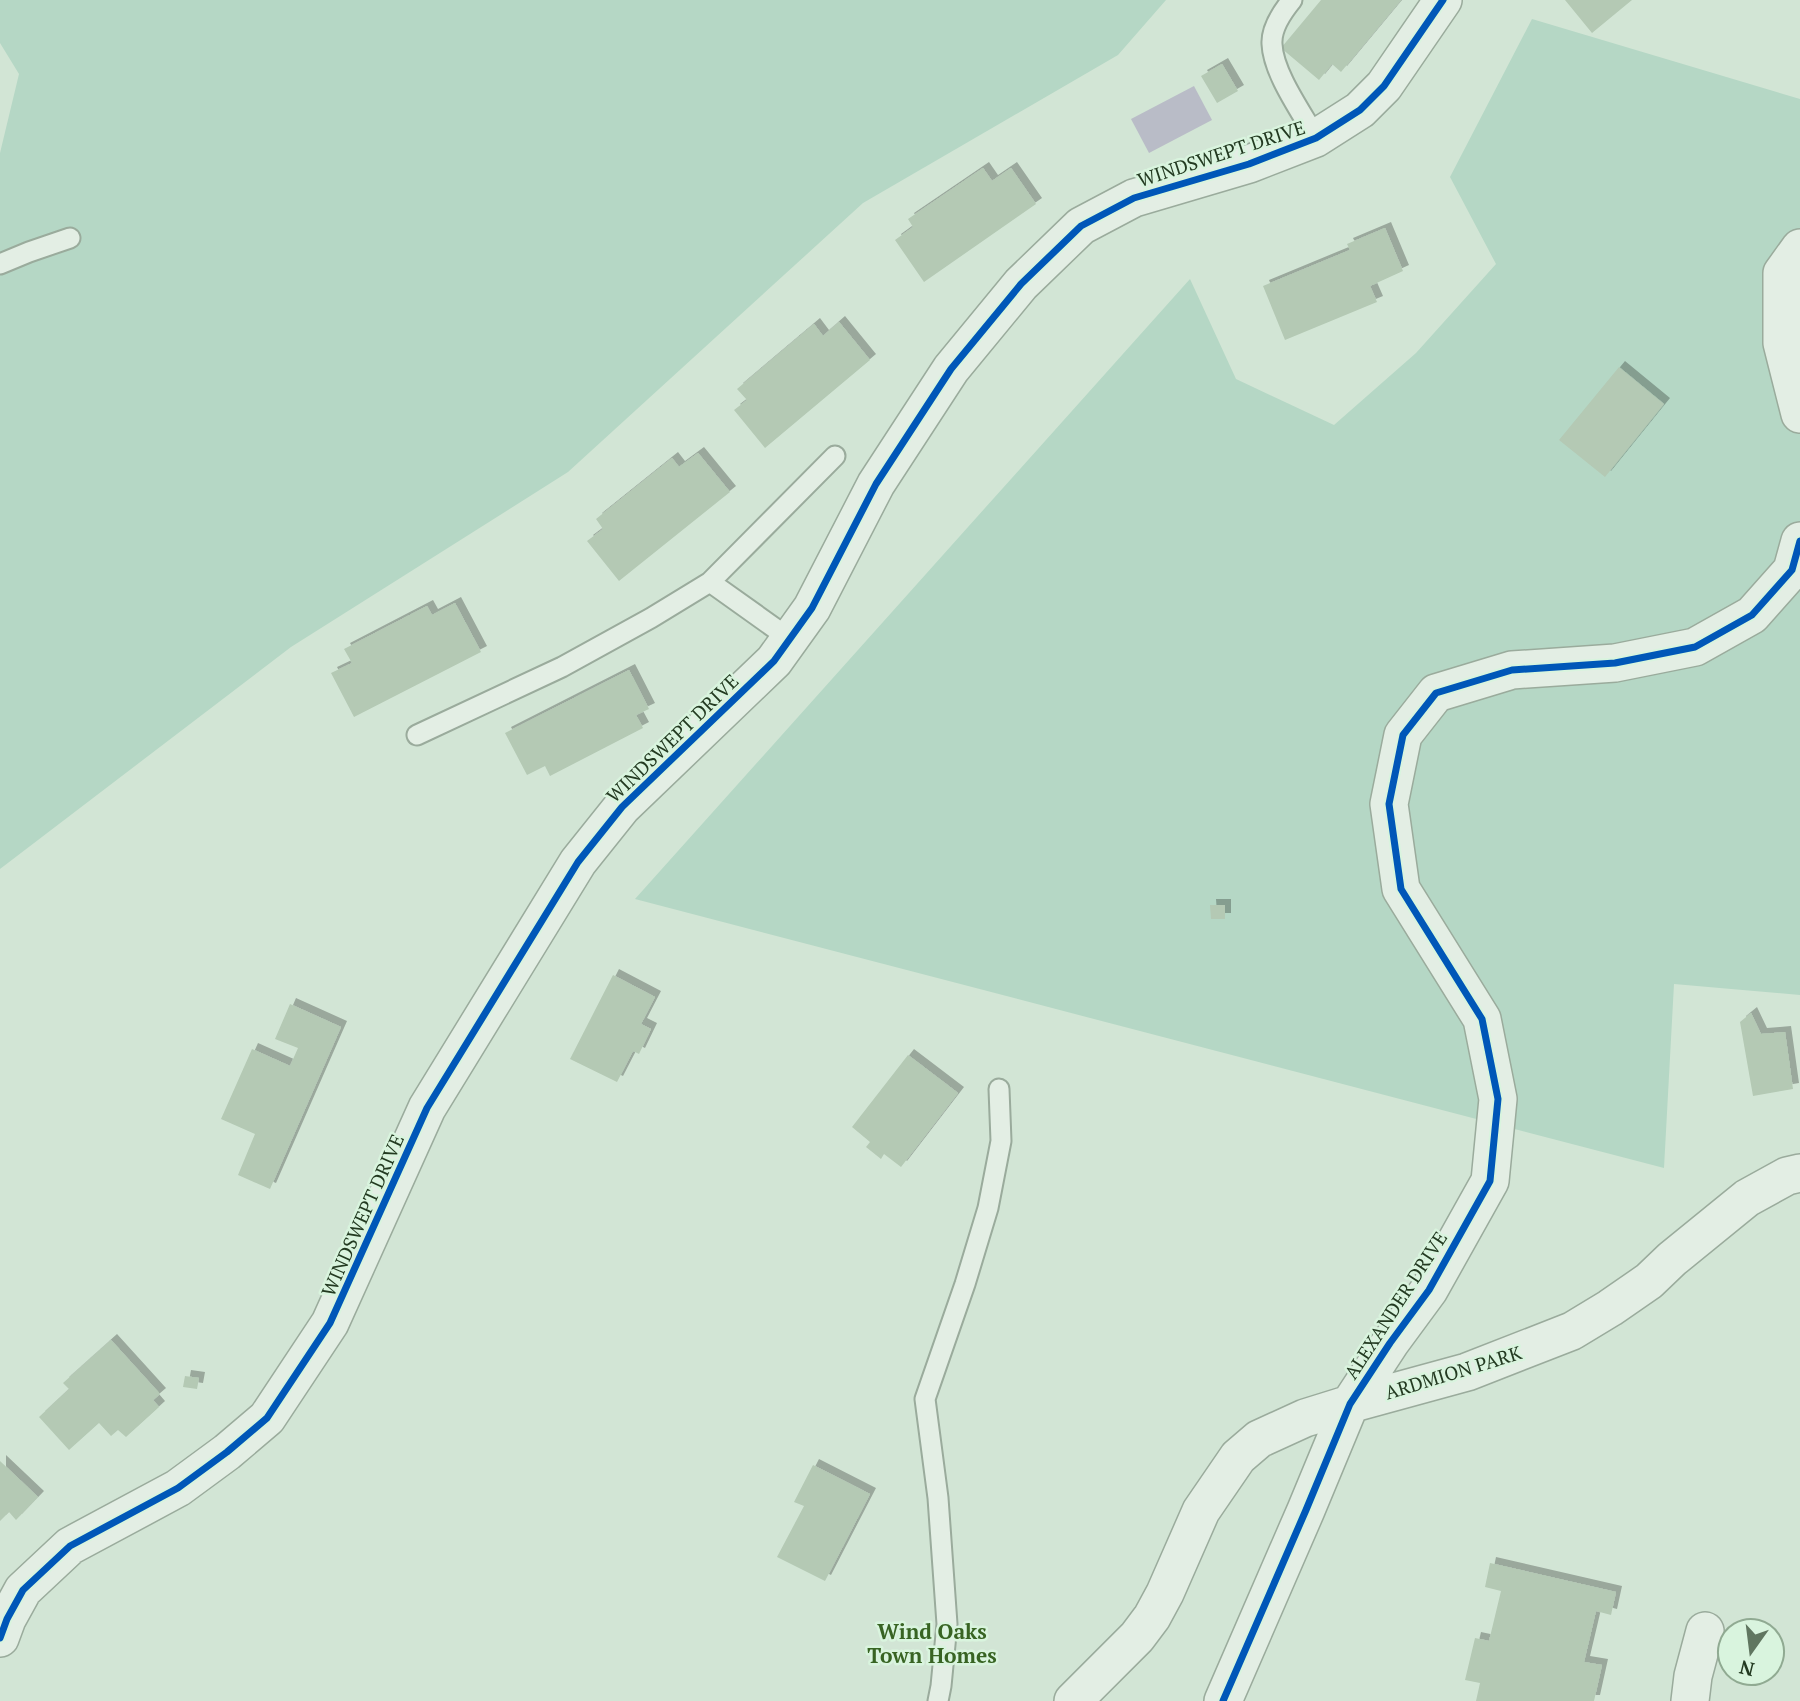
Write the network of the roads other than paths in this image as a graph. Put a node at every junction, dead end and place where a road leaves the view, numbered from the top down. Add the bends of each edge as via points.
1 (1292, 0) edge
2 (1443, 0) edge
3 (1316, 138) junction
4 (70, 238) dead end
5 (1800, 248) edge
6 (0, 264) edge
7 (1800, 414) edge
8 (835, 456) dead end
9 (1800, 541) edge
10 (710, 582) junction
11 (790, 639) junction
12 (417, 736) dead end
13 (999, 1089) dead end
14 (1800, 1173) edge
15 (1350, 1404) junction
16 (1705, 1631) dead end
17 (0, 1637) edge
18 (937, 1701) edge
19 (1073, 1701) edge
20 (1223, 1701) edge
21 (1690, 1701) edge

1 - 3 lane via 1271,42 1280,75
2 - 3 street, WINDSWEPT DRIVE via 1384,86 1360,110
3 - 11 street, WINDSWEPT DRIVE via 1250,164 1134,198 1081,226 1021,284 951,369 876,484 812,608
4 - 6 lane
5 - 7 street via 1782,273 1782,343
8 - 10 lane
9 - 15 street, ALEXANDER DRIVE via 1792,570 1752,615 1695,647 1615,663 1512,670 1436,693 1403,735 1388,804 1401,889 1482,1019 1498,1098 1490,1181 1429,1290
10 - 11 lane
10 - 12 lane via 562,667
11 - 17 street, WINDSWEPT DRIVE via 774,661 622,807 578,862 427,1108 330,1324 267,1418 178,1488 70,1546 23,1590
13 - 18 lane via 1001,1140 988,1208 925,1399 947,1624
14 - 15 street, ARDMION PARK via 1747,1198 1649,1281 1572,1331 1467,1372
15 - 19 street, ARDMION PARK via 1259,1439 1238,1457 1201,1511 1152,1618
15 - 20 street, ALEXANDER DRIVE
16 - 21 street

